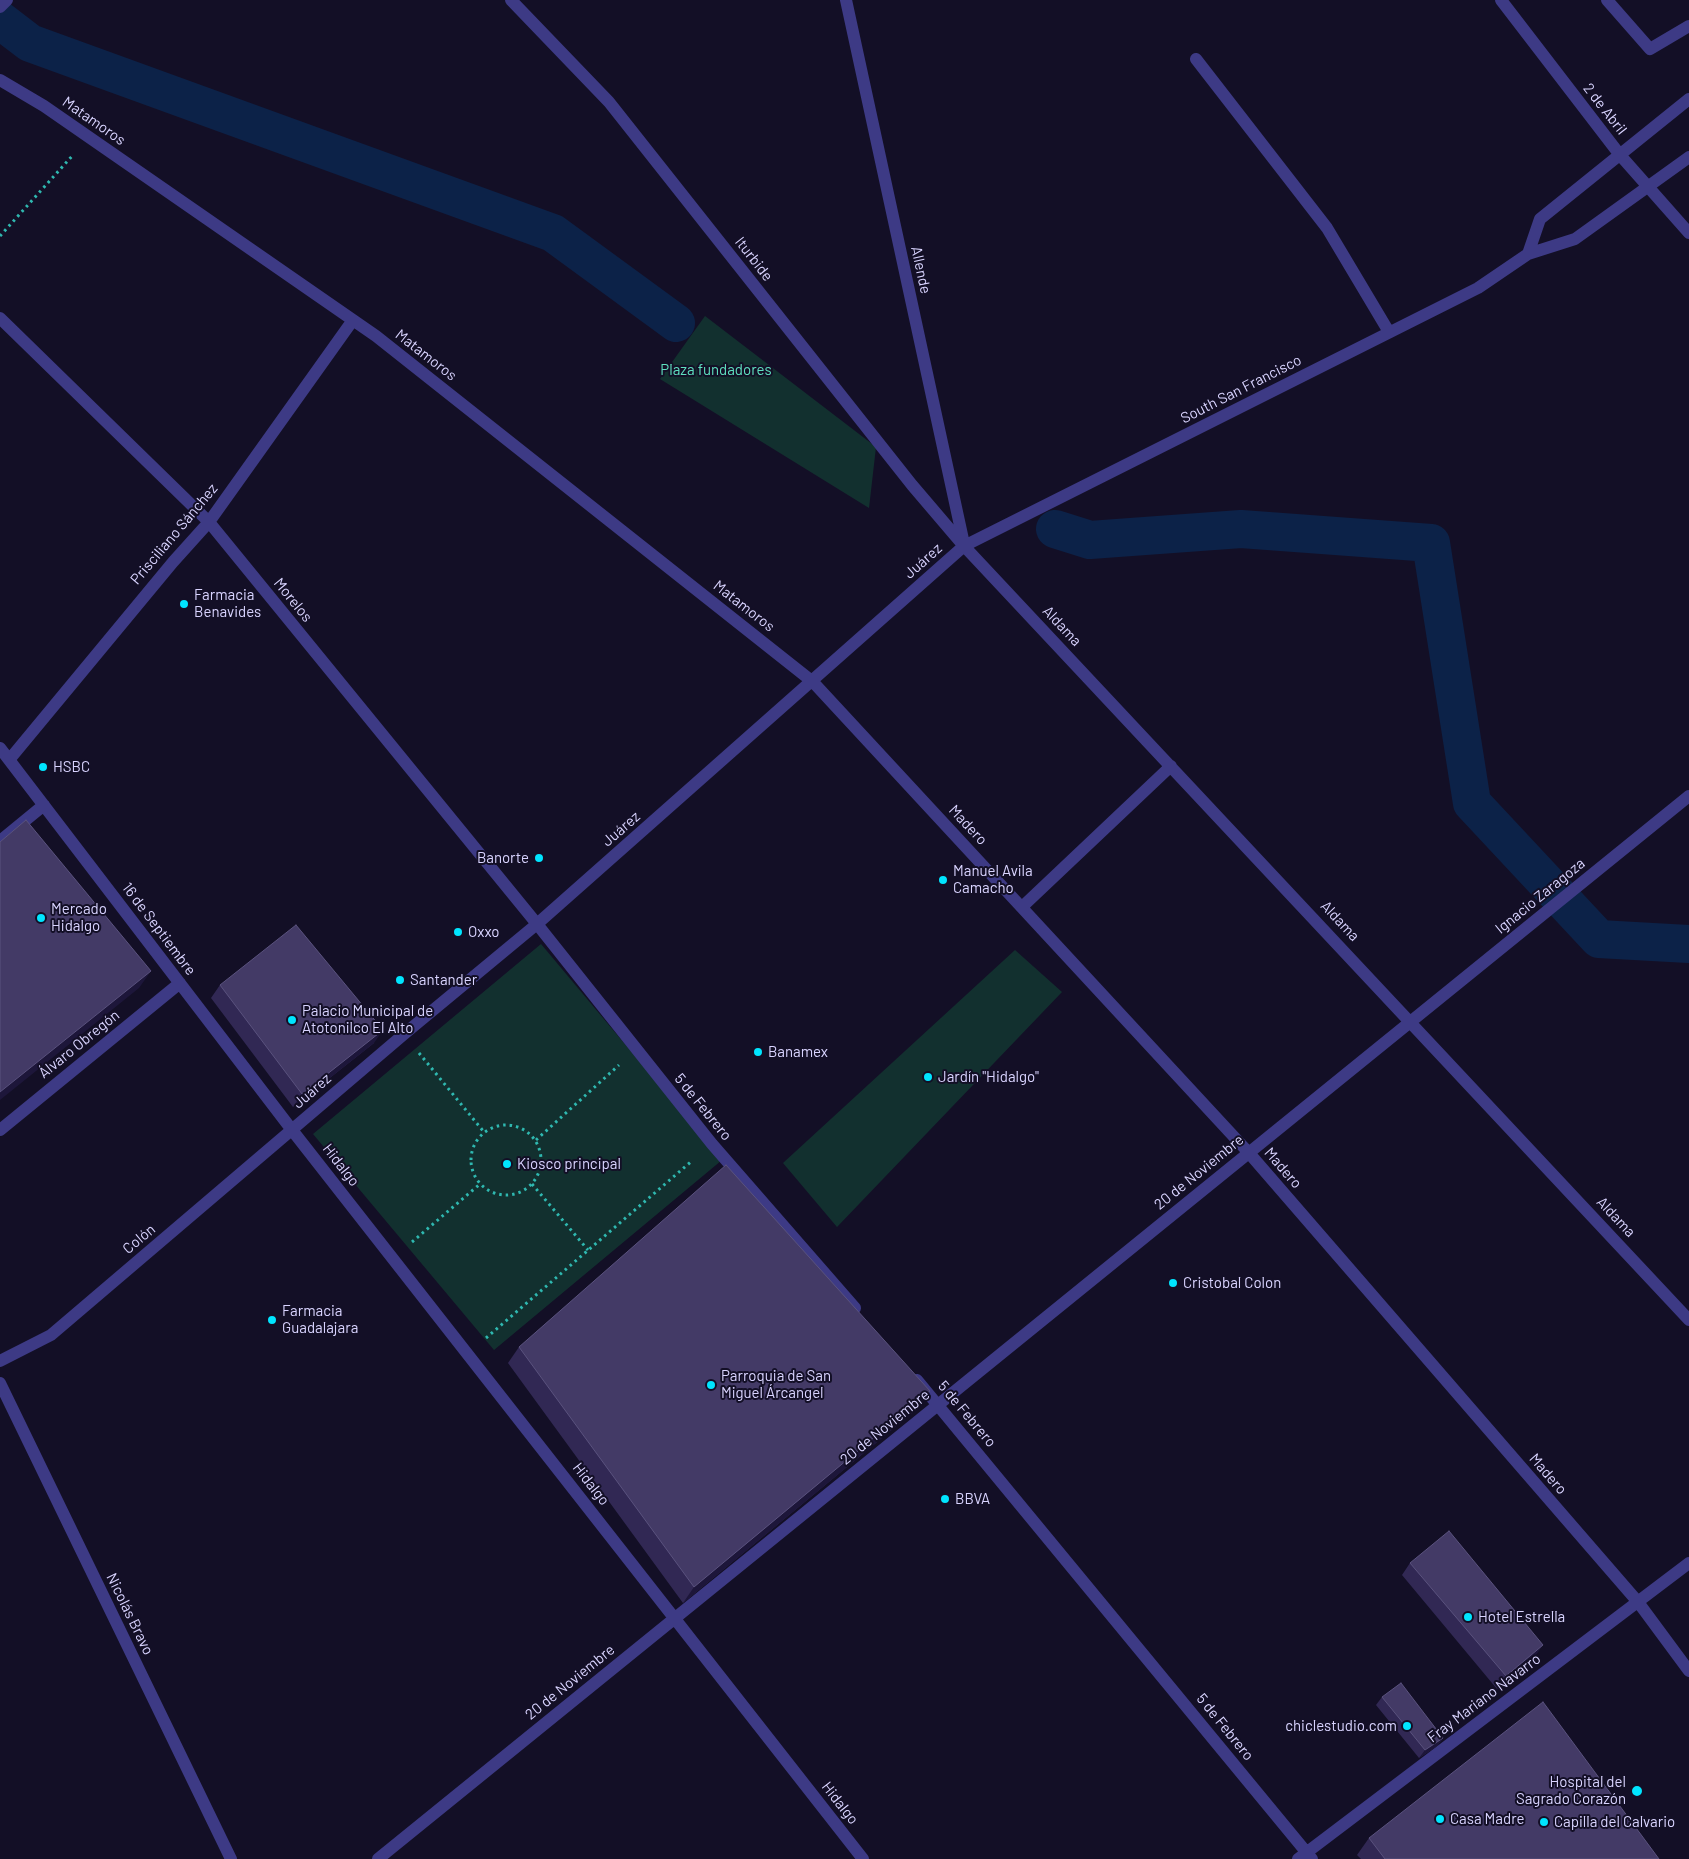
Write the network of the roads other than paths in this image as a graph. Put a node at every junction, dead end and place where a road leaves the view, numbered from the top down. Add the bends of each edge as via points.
1 (511, 0) edge
2 (846, 0) edge
3 (1501, 0) edge
4 (1607, 0) edge
5 (1689, 26) edge
6 (1196, 59) dead end
7 (0, 80) edge
8 (1689, 99) edge
9 (1620, 155) junction
10 (1689, 157) edge
11 (1648, 187) junction
12 (1689, 233) edge
13 (1528, 254) junction
14 (0, 318) edge
15 (353, 320) junction
16 (1389, 332) junction
17 (209, 522) junction
18 (964, 546) junction
19 (812, 682) junction
20 (0, 748) edge
21 (9, 760) junction
22 (1171, 766) junction
23 (1689, 796) edge
24 (44, 805) junction
25 (0, 841) edge
26 (1022, 907) junction
27 (537, 924) junction
28 (180, 983) junction
29 (1412, 1021) junction
30 (0, 1130) edge
31 (292, 1130) junction
32 (1249, 1153) junction
33 (861, 1315) edge
34 (1689, 1320) edge
35 (0, 1361) edge
36 (906, 1367) edge
37 (0, 1383) edge
38 (938, 1404) junction
39 (1689, 1563) edge
40 (1638, 1602) junction
41 (676, 1618) junction
42 (1689, 1671) edge
43 (1305, 1857) edge
44 (231, 1859) edge
45 (378, 1859) edge
46 (863, 1859) edge

1 - 18 street, Iturbide via 609,102 912,485
2 - 18 street, Allende
3 - 9 street, 2 de Abril
4 - 5 street via 1650,49
6 - 16 street via 1327,228
7 - 15 street, Matamoros via 44,106
8 - 9 street
9 - 11 street, 2 de Abril
9 - 13 street via 1540,219
10 - 11 street, South San Francisco
11 - 12 street, 2 de Abril
11 - 13 street, South San Francisco via 1575,240
13 - 16 street, South San Francisco via 1478,288
14 - 17 street, Morelos
15 - 17 street, Prisciliano Sánchez
15 - 19 street, Matamoros
16 - 18 street, South San Francisco
17 - 21 street, Prisciliano Sánchez
17 - 27 street, Morelos
18 - 19 street, Juárez
18 - 22 street, Aldama
19 - 26 street, Madero
19 - 27 street, Juárez
20 - 21 street, 16 de Septiembre
21 - 24 street, 16 de Septiembre
22 - 26 street
22 - 29 street, Aldama
23 - 29 street, Ignacio Zaragoza
24 - 25 street
24 - 28 street, 16 de Septiembre
26 - 32 street, Madero
27 - 31 street, Juárez
27 - 33 street, 5 de Febrero via 712,1144
28 - 30 street, Álvaro Obregón
28 - 31 street, 16 de Septiembre
29 - 32 street, 20 de Noviembre
29 - 34 street, Aldama
31 - 35 street, Colón via 51,1336
31 - 41 street, Hidalgo
32 - 38 street, 20 de Noviembre
32 - 40 street, Madero
36 - 38 street, 5 de Febrero
37 - 44 street, Nicolás Bravo
38 - 41 street, 20 de Noviembre
38 - 43 street, 5 de Febrero
39 - 40 street, Fray Mariano Navarro
40 - 42 street, Madero
40 - 43 street, Fray Mariano Navarro
41 - 45 street, 20 de Noviembre
41 - 46 street, Hidalgo

